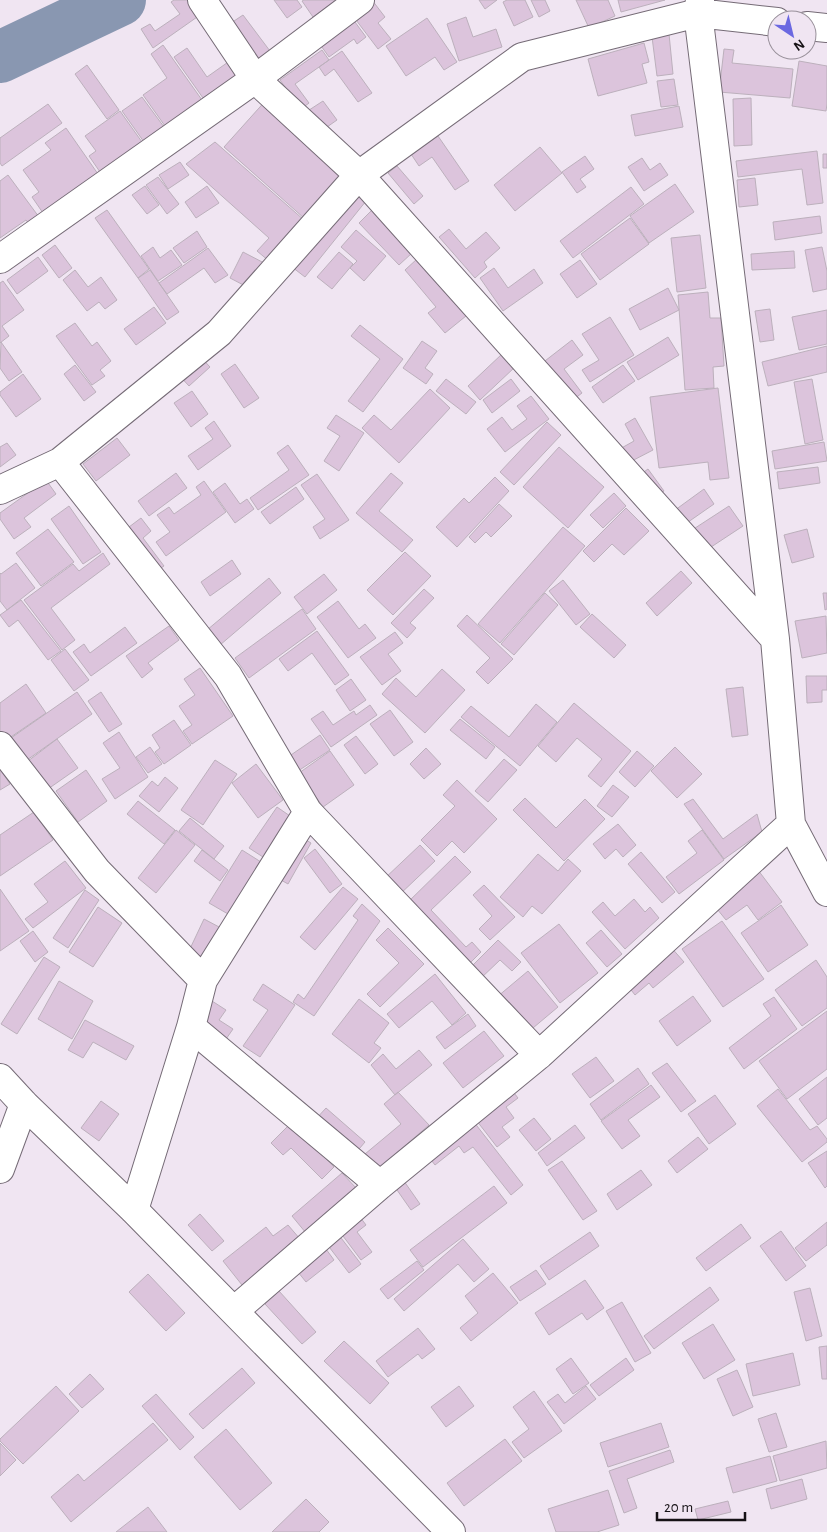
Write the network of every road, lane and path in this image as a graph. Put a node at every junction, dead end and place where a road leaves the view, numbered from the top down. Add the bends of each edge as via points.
1 (202, 0) edge
2 (360, 0) edge
3 (699, 7) edge
4 (767, 20) edge
5 (255, 79) junction
6 (359, 175) junction
7 (0, 259) edge
8 (60, 462) junction
9 (0, 490) edge
10 (776, 639) junction
11 (0, 746) edge
12 (308, 812) junction
13 (791, 824) junction
14 (827, 892) edge
15 (203, 980) junction
16 (191, 1027) junction
17 (539, 1055) junction
18 (0, 1078) edge
19 (24, 1104) junction
20 (0, 1169) edge
21 (380, 1185) junction
22 (134, 1210) junction
23 (234, 1311) junction
24 (452, 1532) edge

1 - 5 street
2 - 5 street
3 - 4 street
3 - 6 street via 522,57
3 - 10 street
5 - 6 street
5 - 7 street
6 - 8 street via 219,333
6 - 10 street
8 - 9 street
8 - 12 street via 228,676
10 - 13 street
11 - 15 street via 97,871
12 - 15 street
12 - 17 street
13 - 14 street
13 - 17 street
15 - 16 street
16 - 21 street
16 - 22 street
17 - 21 street
18 - 19 street
19 - 20 street
19 - 22 street
21 - 23 street
22 - 23 street
23 - 24 street

